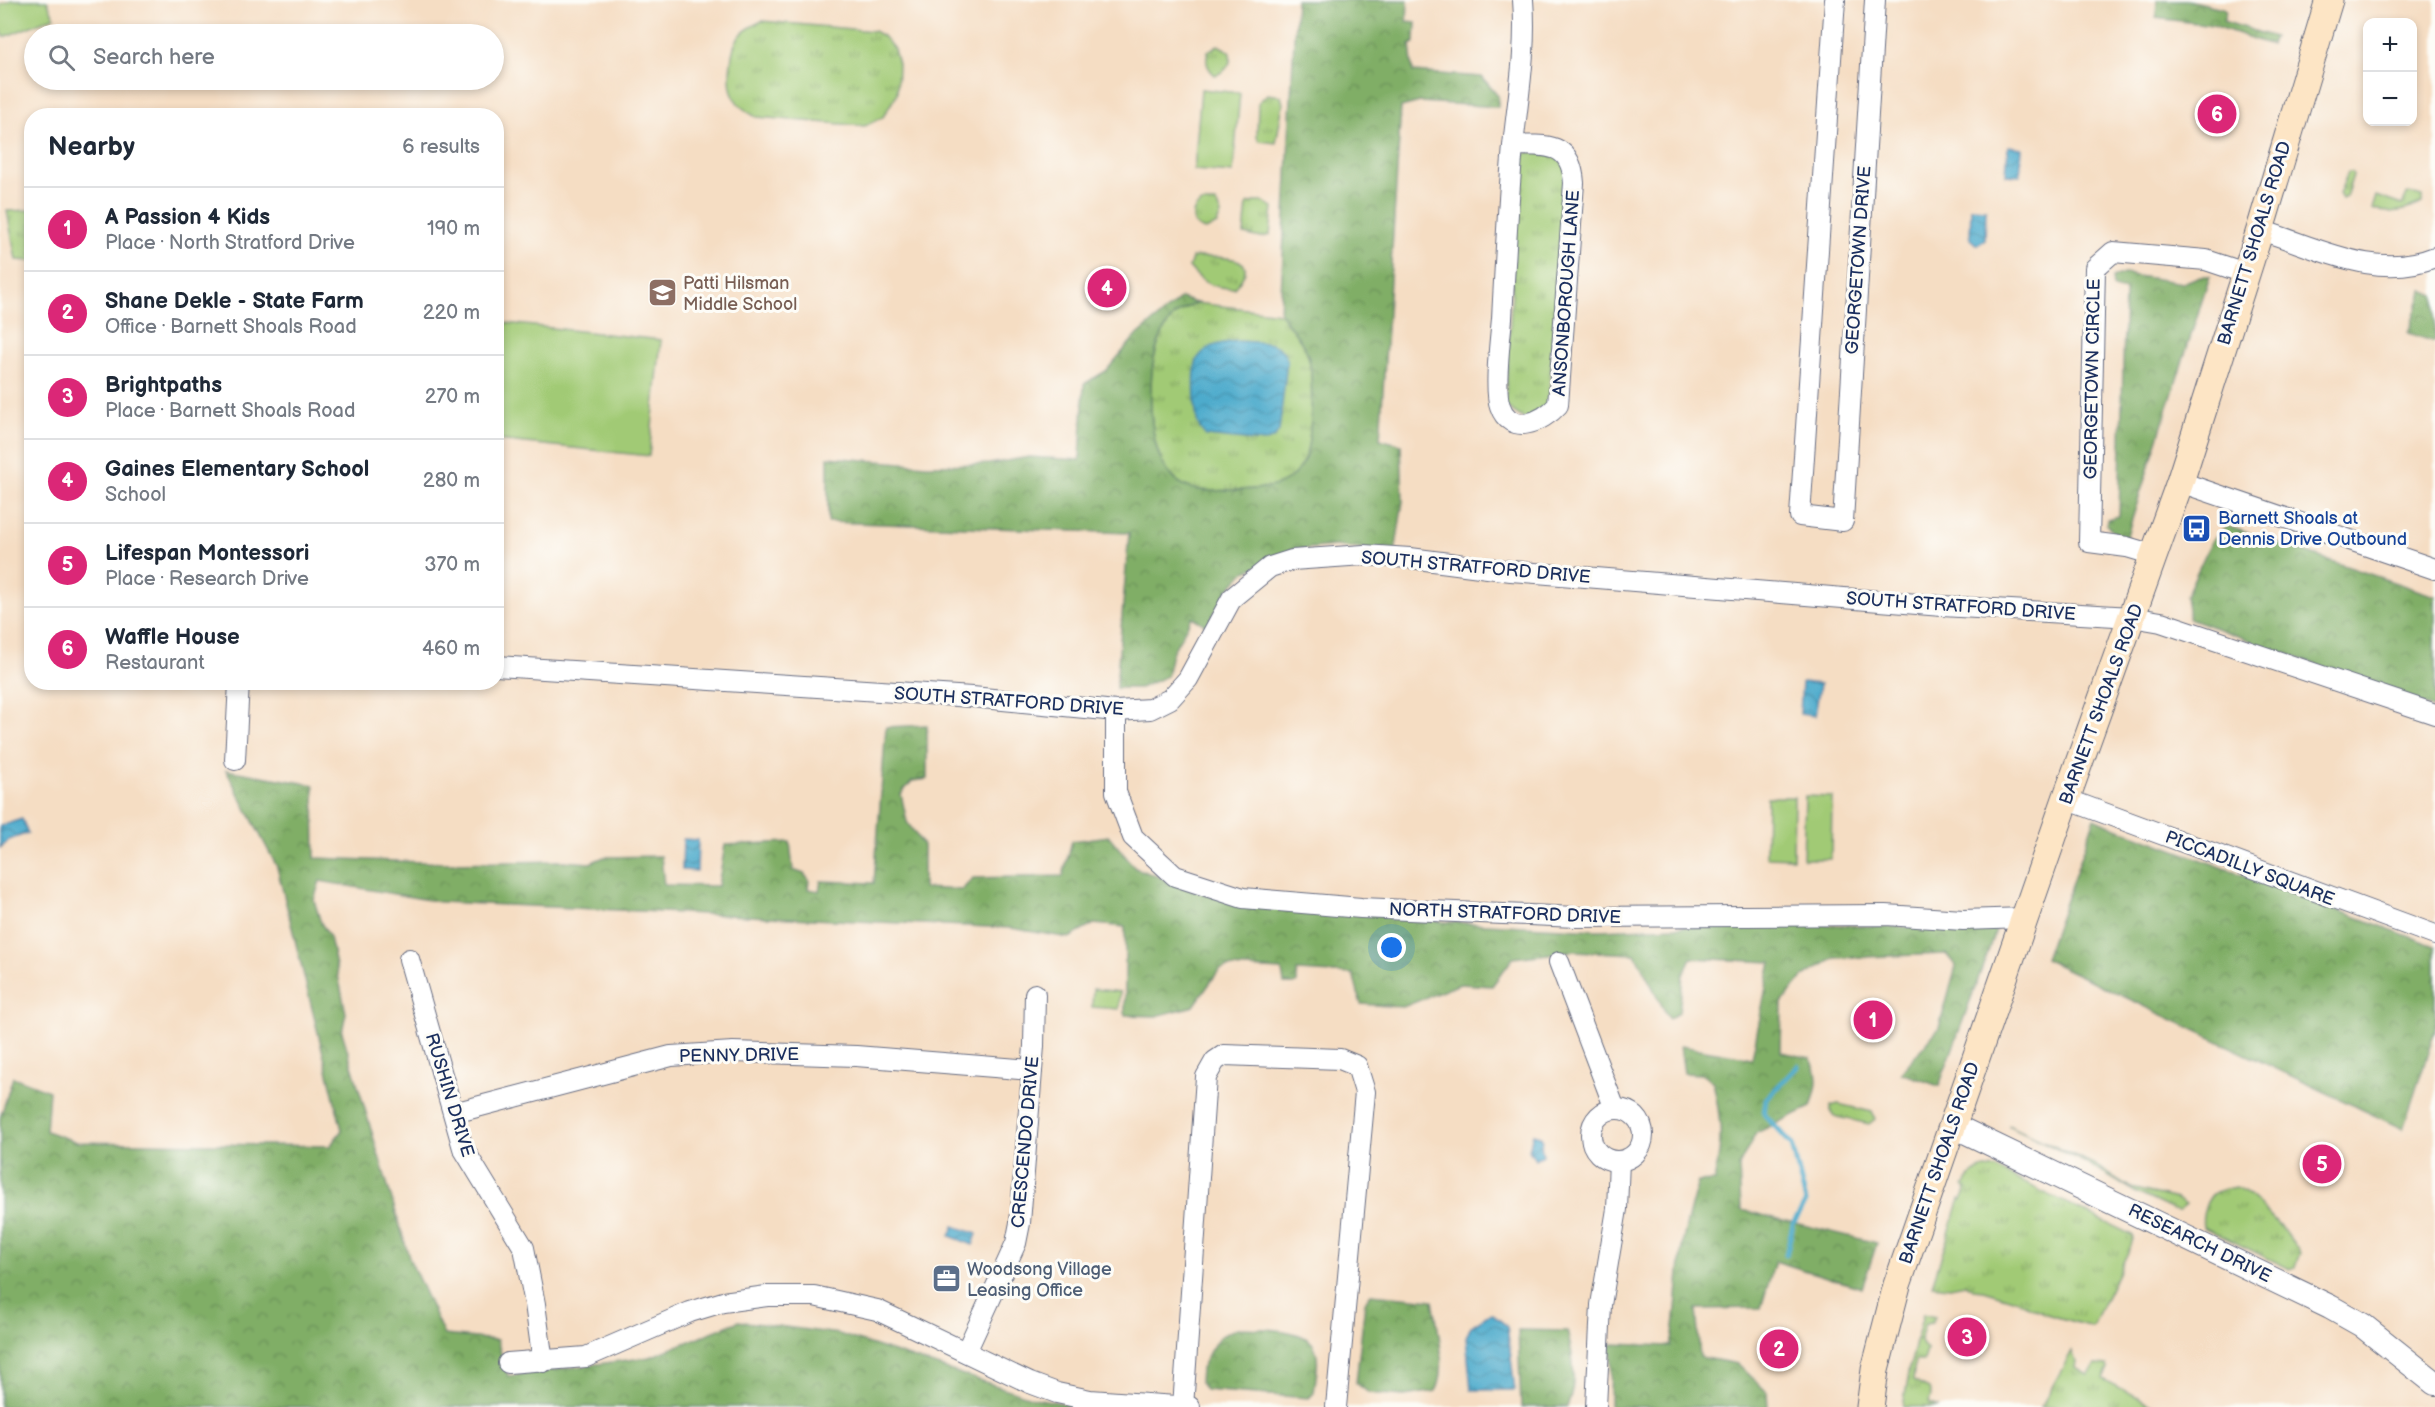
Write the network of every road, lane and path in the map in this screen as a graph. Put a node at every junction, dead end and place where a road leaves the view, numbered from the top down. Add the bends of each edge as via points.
1 (1523, 0) edge
2 (1875, 0) edge
3 (2329, 0) edge
4 (1835, 9) edge
5 (1513, 145) junction
6 (2260, 230) junction
7 (2435, 257) edge
8 (2246, 273) junction
9 (2181, 482) junction
10 (2154, 555) junction
11 (2435, 569) edge
12 (2132, 617) junction
13 (504, 667) edge
14 (238, 690) edge
15 (1116, 711) junction
16 (2435, 714) edge
17 (235, 759) dead end
18 (2066, 800) junction
19 (2025, 918) junction
20 (2435, 935) edge
21 (409, 959) dead end
22 (1559, 962) dead end
23 (1035, 994) dead end
24 (1032, 1070) junction
25 (1615, 1109) junction
26 (454, 1113) junction
27 (1952, 1125) junction
28 (1619, 1161) junction
29 (966, 1352) junction
30 (543, 1362) junction
31 (508, 1363) dead end
32 (2435, 1383) edge
33 (1184, 1407) edge
34 (1190, 1407) edge
35 (1336, 1407) edge
36 (1596, 1407) edge
37 (1870, 1407) edge

1 - 5 street, ANSONBOROUGH LANE
2 - 4 street, GEORGETOWN DRIVE via 1843,521 1800,516
3 - 6 main road, BARNETT SHOALS ROAD
5 - 5 street, ANSONBOROUGH LANE via 1548,146 1565,153 1573,167 1574,183 1558,405 1536,423 1523,425 1507,418 1499,405
6 - 7 street via 2374,266 2401,266
6 - 8 main road, BARNETT SHOALS ROAD
8 - 9 main road, BARNETT SHOALS ROAD
8 - 10 street, GEORGETOWN CIRCLE via 2206,260 2113,252 2095,268 2089,542
9 - 10 main road, BARNETT SHOALS ROAD
9 - 11 street
10 - 12 main road, BARNETT SHOALS ROAD
12 - 15 street, SOUTH STRATFORD DRIVE via 1919,605 1511,571 1387,556 1293,560 1270,567 1232,598 1188,680 1170,699 1150,709
12 - 16 street via 2161,622
12 - 18 main road, BARNETT SHOALS ROAD
13 - 15 street, SOUTH STRATFORD DRIVE via 972,697
14 - 17 street
15 - 19 street, NORTH STRATFORD DRIVE via 1116,792 1133,837 1175,876 1243,898 1361,908 1577,917
18 - 19 main road, BARNETT SHOALS ROAD
18 - 20 street, PICCADILLY SQUARE
19 - 27 main road, BARNETT SHOALS ROAD
21 - 26 street, RUSHIN DRIVE
22 - 25 street
23 - 24 street, CRESCENDO DRIVE
24 - 26 street, PENNY DRIVE via 856,1056 733,1052 671,1056
24 - 29 street, CRESCENDO DRIVE via 1023,1200 1016,1243
25 - 28 street via 1600,1115 1591,1137 1603,1157
25 - 28 street via 1639,1120 1643,1138 1635,1154
26 - 30 street, RUSHIN DRIVE via 472,1165 524,1248
27 - 32 street, RESEARCH DRIVE via 2330,1307 2361,1325
27 - 37 main road, BARNETT SHOALS ROAD via 1896,1285
28 - 36 street via 1617,1209 1601,1305
29 - 30 street via 877,1310 813,1296 767,1296 723,1302 690,1312 586,1357
29 - 33 street via 1057,1393 1090,1401
30 - 31 street
33 - 34 street
33 - 35 street via 1206,1077 1215,1061 1224,1055 1340,1059 1357,1066 1365,1092

